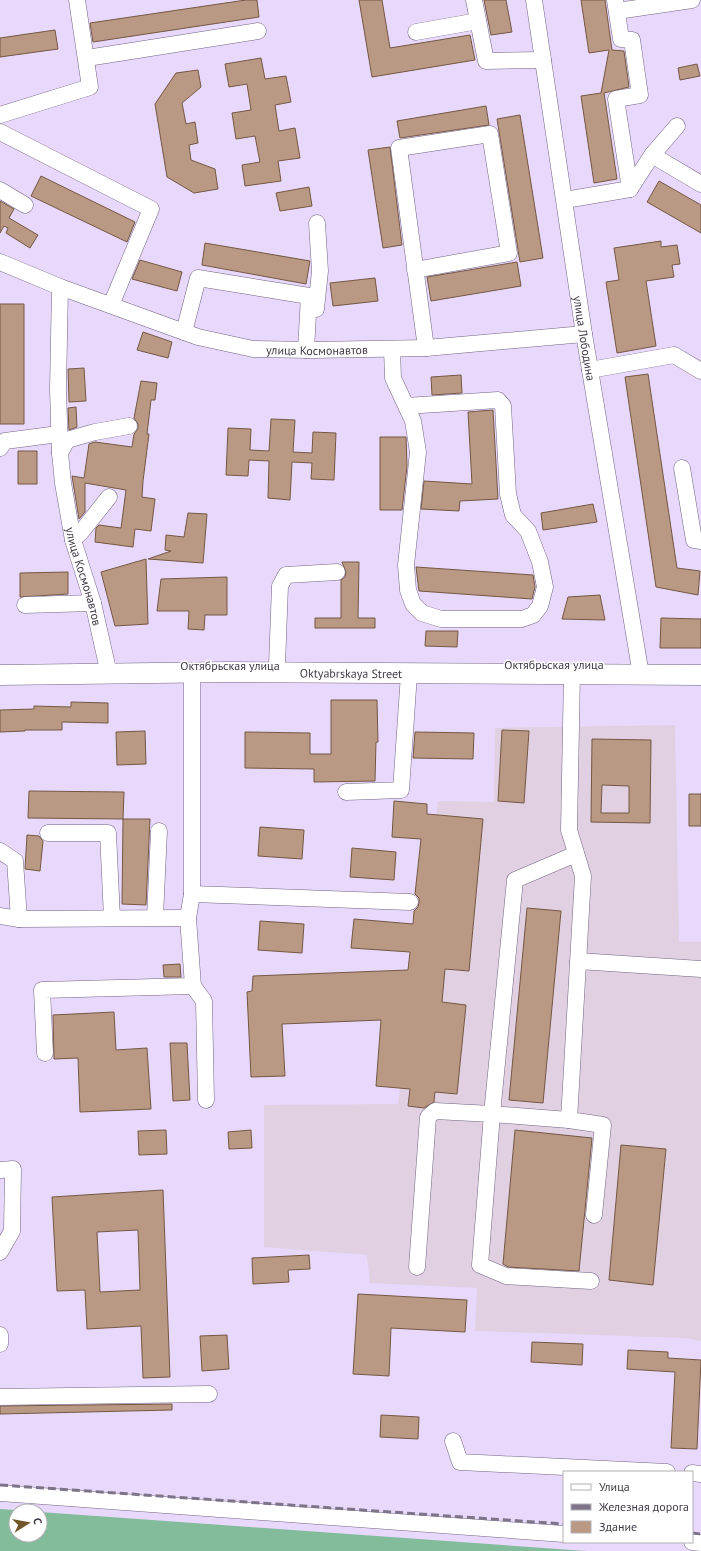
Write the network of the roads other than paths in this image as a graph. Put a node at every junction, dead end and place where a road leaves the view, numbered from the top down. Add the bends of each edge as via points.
1 (78, 0) edge
2 (474, 0) edge
3 (534, 0) edge
4 (692, 0) edge
5 (616, 6) edge
6 (478, 21) junction
7 (258, 31) dead end
8 (416, 32) dead end
9 (87, 58) junction
10 (543, 60) junction
11 (0, 115) edge
12 (677, 126) dead end
13 (0, 132) edge
14 (652, 155) junction
15 (701, 184) edge
16 (0, 190) edge
17 (630, 190) junction
18 (565, 200) junction
19 (24, 205) dead end
20 (317, 223) dead end
21 (0, 262) edge
22 (416, 270) junction
23 (60, 287) junction
24 (111, 305) junction
25 (184, 332) junction
26 (584, 334) junction
27 (426, 348) junction
28 (392, 349) junction
29 (309, 350) junction
30 (590, 370) junction
31 (701, 371) edge
32 (406, 406) junction
33 (129, 426) dead end
34 (59, 434) junction
35 (0, 448) edge
36 (60, 453) junction
37 (682, 468) dead end
38 (109, 497) dead end
39 (73, 540) junction
40 (701, 541) edge
41 (337, 572) dead end
42 (93, 604) junction
43 (25, 605) dead end
44 (701, 664) edge
45 (277, 665) junction
46 (0, 666) edge
47 (640, 669) junction
48 (108, 670) junction
49 (192, 674) junction
50 (409, 674) junction
51 (572, 674) junction
52 (0, 675) edge
53 (701, 675) edge
54 (346, 792) dead end
55 (159, 831) dead end
56 (48, 833) dead end
57 (0, 851) edge
58 (576, 854) junction
59 (192, 894) junction
60 (410, 902) dead end
61 (0, 916) edge
62 (155, 917) junction
63 (112, 918) junction
64 (188, 918) junction
65 (19, 919) junction
66 (578, 961) junction
67 (701, 969) edge
68 (193, 986) junction
69 (45, 1053) dead end
70 (206, 1100) dead end
71 (492, 1114) junction
72 (569, 1120) junction
73 (0, 1170) edge
74 (594, 1215) dead end
75 (0, 1252) edge
76 (417, 1267) dead end
77 (591, 1281) dead end
78 (0, 1335) edge
79 (0, 1344) edge
80 (209, 1394) dead end
81 (0, 1397) edge
82 (453, 1441) dead end
83 (647, 1471) edge
84 (0, 1493) edge
85 (563, 1534) edge

1 - 9 street
2 - 6 street
3 - 10 street, улица Лободина
4 - 5 street
5 - 17 street via 621,39 632,40 640,95 616,100
6 - 8 street
6 - 10 street via 486,61
7 - 9 street
9 - 11 street via 90,88
10 - 18 street, улица Лободина
12 - 14 street
13 - 24 street via 151,210
14 - 15 street
14 - 17 street
16 - 19 street
17 - 18 street
18 - 26 street, улица Лободина
20 - 29 street via 320,271
21 - 23 street, улица Космонавтов
22 - 22 street via 399,148 490,134 509,253
22 - 27 street
23 - 24 street, улица Космонавтов
23 - 34 street, улица Космонавтов
24 - 25 street, улица Космонавтов
25 - 29 street, улица Космонавтов via 253,349
25 - 29 street via 198,278 309,296
26 - 27 street, улица Космонавтов
26 - 30 street, улица Лободина
27 - 28 street, улица Космонавтов
28 - 29 street, улица Космонавтов
28 - 32 street via 393,378
30 - 31 street via 674,355
30 - 47 street, улица Лободина
32 - 32 street via 498,400 503,406 511,508 513,515 528,531 540,562 545,587 540,606 533,616 522,619 441,619 422,613 413,604 408,590 406,565 418,452 414,421
33 - 36 street via 67,440
34 - 35 street via 4,441
34 - 36 street, улица Космонавтов
36 - 39 street, улица Космонавтов
37 - 40 street via 694,540
38 - 39 street
39 - 42 street, улица Космонавтов
41 - 45 street via 286,575 280,586
42 - 43 street
42 - 48 street, улица Космонавтов
44 - 47 main road, Октябрьская улица
45 - 47 main road, Октябрьская улица
45 - 48 main road, Октябрьская улица
46 - 48 main road, Октябрьская улица
47 - 51 main road, Oktyabrskaya Street
47 - 53 main road, Oktyabrskaya Street
48 - 49 main road, Oktyabrskaya Street
48 - 52 main road, Oktyabrskaya Street
49 - 50 main road, Oktyabrskaya Street
49 - 59 street
50 - 51 main road, Oktyabrskaya Street
50 - 54 street via 401,790
51 - 58 street via 570,830
55 - 62 street
56 - 63 street via 108,833
57 - 65 street via 15,861
58 - 66 street via 583,876
58 - 71 street via 515,880
59 - 60 street
59 - 64 street
61 - 65 street
62 - 63 street
62 - 64 street
63 - 65 street
64 - 68 street
66 - 67 street
66 - 72 street
68 - 69 street via 42,990
68 - 70 street via 204,1000
71 - 72 street
71 - 76 street via 435,1111 428,1117
71 - 77 street via 480,1265 506,1276
72 - 74 street via 603,1125
73 - 75 street via 13,1170 12,1231
78 - 79 street
80 - 81 street
82 - 83 street via 460,1462
84 - 85 street

